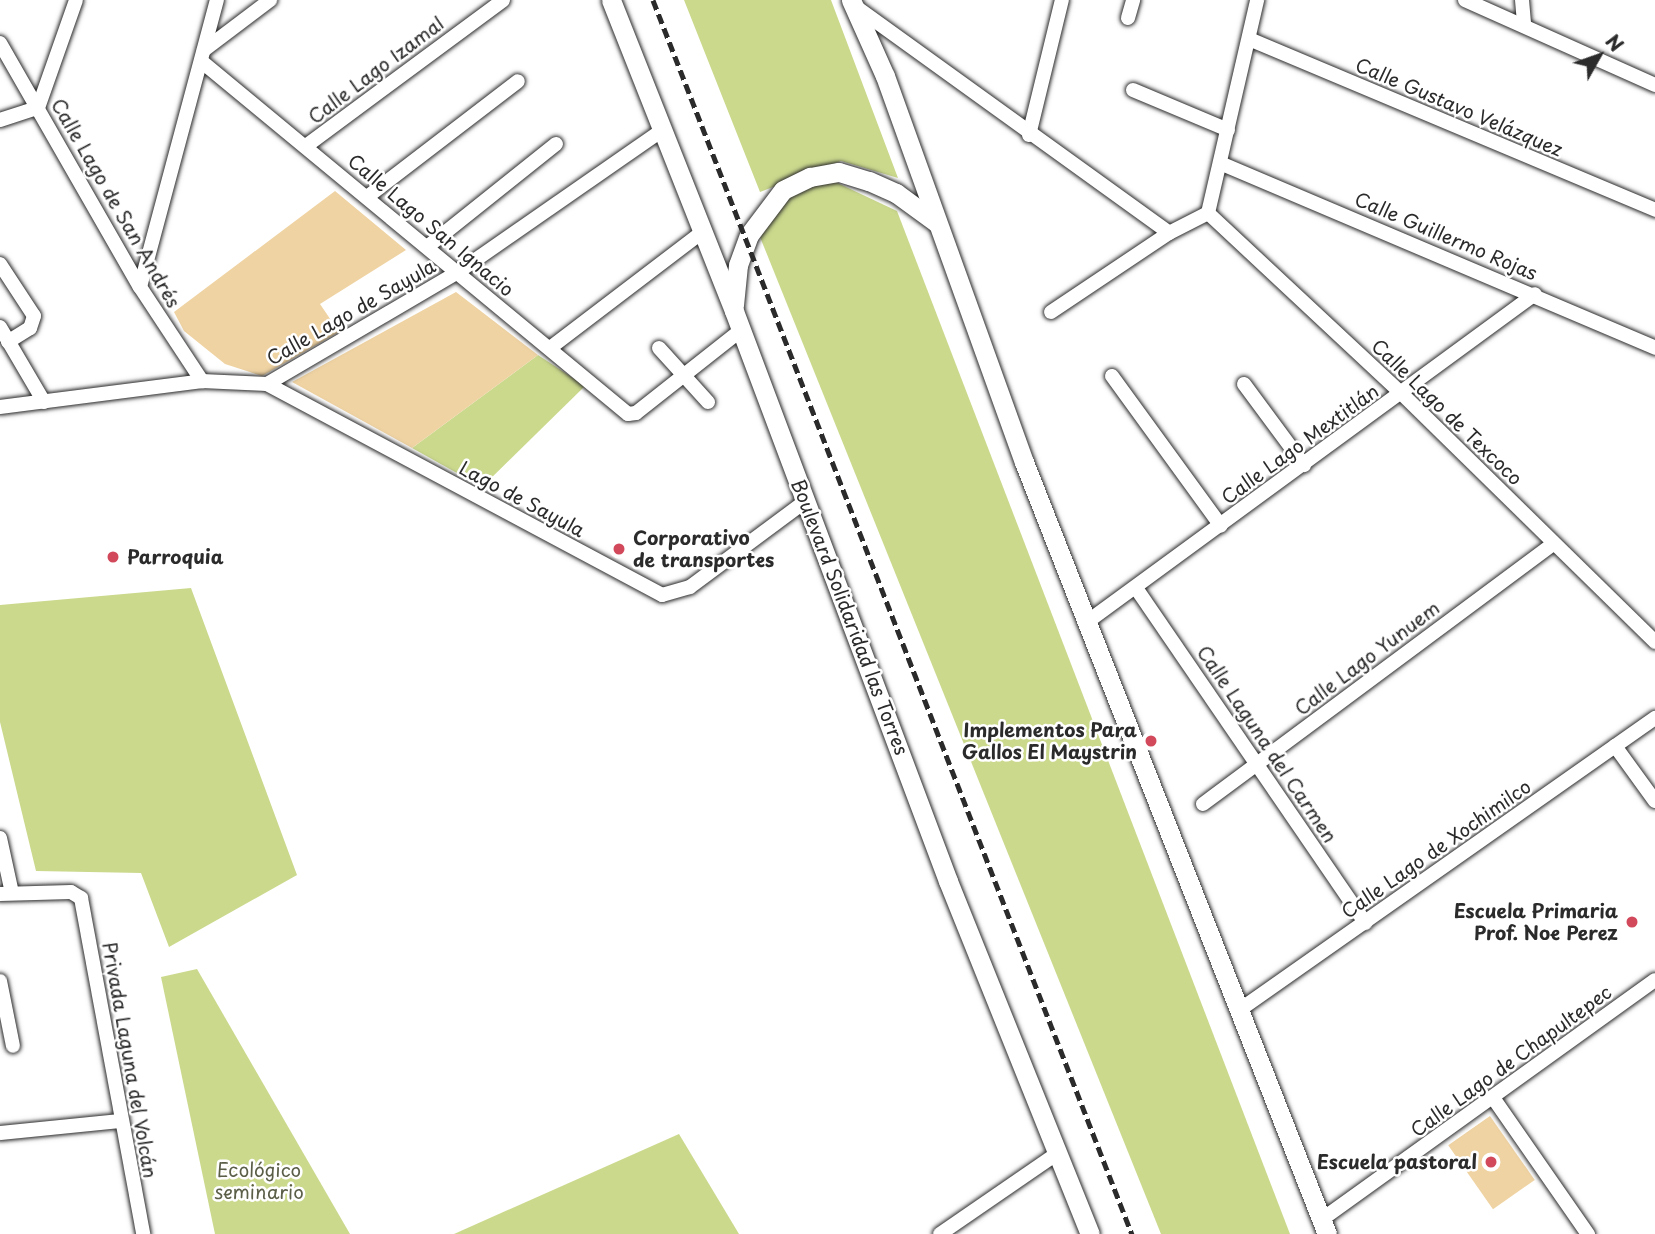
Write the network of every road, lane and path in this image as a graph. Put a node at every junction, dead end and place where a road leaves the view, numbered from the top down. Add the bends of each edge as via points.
1 (76, 0) edge
2 (217, 0) edge
3 (271, 0) edge
4 (503, 0) edge
5 (611, 0) edge
6 (1062, 0) edge
7 (1133, 0) edge
8 (1257, 0) edge
9 (1465, 0) edge
10 (1522, 0) edge
11 (852, 2) edge
12 (1128, 18) dead end
13 (1524, 25) junction
14 (1249, 39) junction
15 (0, 43) edge
16 (203, 56) junction
17 (518, 81) dead end
18 (1655, 85) edge
19 (1133, 90) dead end
20 (38, 107) junction
21 (0, 120) edge
22 (662, 130) junction
23 (1228, 130) junction
24 (1029, 135) junction
25 (556, 144) dead end
26 (306, 146) junction
27 (1220, 163) junction
28 (367, 197) junction
29 (1655, 210) edge
30 (1208, 214) junction
31 (937, 223) junction
32 (702, 232) junction
33 (1170, 233) junction
34 (427, 247) junction
35 (0, 264) edge
36 (458, 272) junction
37 (140, 287) junction
38 (1535, 294) junction
39 (734, 311) junction
40 (1051, 312) dead end
41 (0, 327) edge
42 (741, 330) junction
43 (8, 341) junction
44 (550, 348) junction
45 (659, 348) dead end
46 (1655, 348) edge
47 (685, 375) junction
48 (1112, 376) dead end
49 (202, 382) junction
50 (267, 384) junction
51 (1244, 384) dead end
52 (1401, 393) junction
53 (708, 401) dead end
54 (44, 402) junction
55 (0, 407) edge
56 (1304, 465) junction
57 (806, 501) junction
58 (1221, 526) junction
59 (1554, 543) junction
60 (1136, 587) junction
61 (1087, 622) junction
62 (1655, 642) edge
63 (1655, 718) edge
64 (1615, 746) junction
65 (1258, 764) junction
66 (1655, 802) edge
67 (1203, 804) dead end
68 (0, 838) edge
69 (6, 893) edge
70 (1364, 923) junction
71 (1655, 980) edge
72 (0, 981) edge
73 (1238, 1011) junction
74 (13, 1046) dead end
75 (1494, 1099) junction
76 (120, 1121) junction
77 (0, 1133) edge
78 (1058, 1153) junction
79 (1324, 1227) edge
80 (947, 1232) edge
81 (143, 1234) edge
82 (1090, 1234) edge
83 (1588, 1234) edge

1 - 20 street
2 - 16 street
3 - 16 street
4 - 26 street, Calle Lago Izamal
5 - 22 main road, Boulevard Solidaridad las Torres
6 - 24 street
7 - 12 street
8 - 14 street
9 - 13 street
10 - 13 street
11 - 24 street
11 - 31 main road via 885,76
13 - 18 street
14 - 23 street
14 - 29 street, Calle Gustavo Velázquez
15 - 20 street, Calle Lago de San Andrés
16 - 26 street, Calle Lago San Ignacio
16 - 37 street
17 - 28 street
19 - 23 street
20 - 21 street
20 - 37 street, Calle Lago de San Andrés
22 - 32 main road, Boulevard Solidaridad las Torres
22 - 36 street, Calle Lago de Sayula
23 - 27 street
24 - 33 street
25 - 34 street
26 - 28 street, Calle Lago San Ignacio
27 - 30 street
27 - 38 street, Calle Guillermo Rojas
28 - 34 street, Calle Lago San Ignacio
30 - 33 street
30 - 52 street, Calle Lago de Texcoco
31 - 39 main road via 896,193 855,176 825,173 796,183 772,201 749,236 738,264
31 - 61 main road
32 - 39 main road, Boulevard Solidaridad las Torres
32 - 44 street
33 - 40 street
34 - 36 street, Calle Lago San Ignacio
35 - 43 street via 34,316 30,328
36 - 44 street, Calle Lago San Ignacio
36 - 50 street, Calle Lago de Sayula
37 - 49 street, Calle Lago de San Andrés
38 - 46 street, Calle Guillermo Rojas
38 - 52 street, Calle Lago Mextitlán
39 - 42 main road, Boulevard Solidaridad las Torres
41 - 43 street
42 - 47 street
42 - 57 main road, Boulevard Solidaridad las Torres
43 - 54 street
44 - 47 street, Calle Lago San Ignacio via 628,414 636,413
45 - 47 street
47 - 53 street
48 - 58 street
49 - 50 street, Lago de Sayula
49 - 54 street
50 - 57 street, Lago de Sayula via 662,595 690,587
51 - 56 street
52 - 56 street, Calle Lago Mextitlán
52 - 59 street, Calle Lago de Texcoco
54 - 55 street
56 - 58 street, Calle Lago Mextitlán
57 - 78 main road, Boulevard Solidaridad las Torres via 948,880
58 - 60 street, Calle Lago Mextitlán
59 - 62 street, Calle Lago de Texcoco
59 - 65 street, Calle Lago Yunuem
60 - 61 street, Calle Lago Mextitlán
60 - 65 street, Calle Laguna del Carmen
61 - 73 main road
63 - 64 street, Calle Lago de Xochimilco
64 - 66 street
64 - 70 street, Calle Lago de Xochimilco
65 - 67 street, Calle Lago Yunuem
65 - 70 street, Calle Laguna del Carmen
68 - 69 street
69 - 76 street, Privada Laguna del Volcán via 78,894
70 - 73 street, Calle Lago de Xochimilco
71 - 75 street, Calle Lago de Chapultepec
72 - 74 street
73 - 79 main road
75 - 79 street, Calle Lago de Chapultepec
75 - 83 street
76 - 77 street
76 - 81 street, Privada Laguna del Volcán
78 - 80 street
78 - 82 main road, Boulevard Solidaridad las Torres

